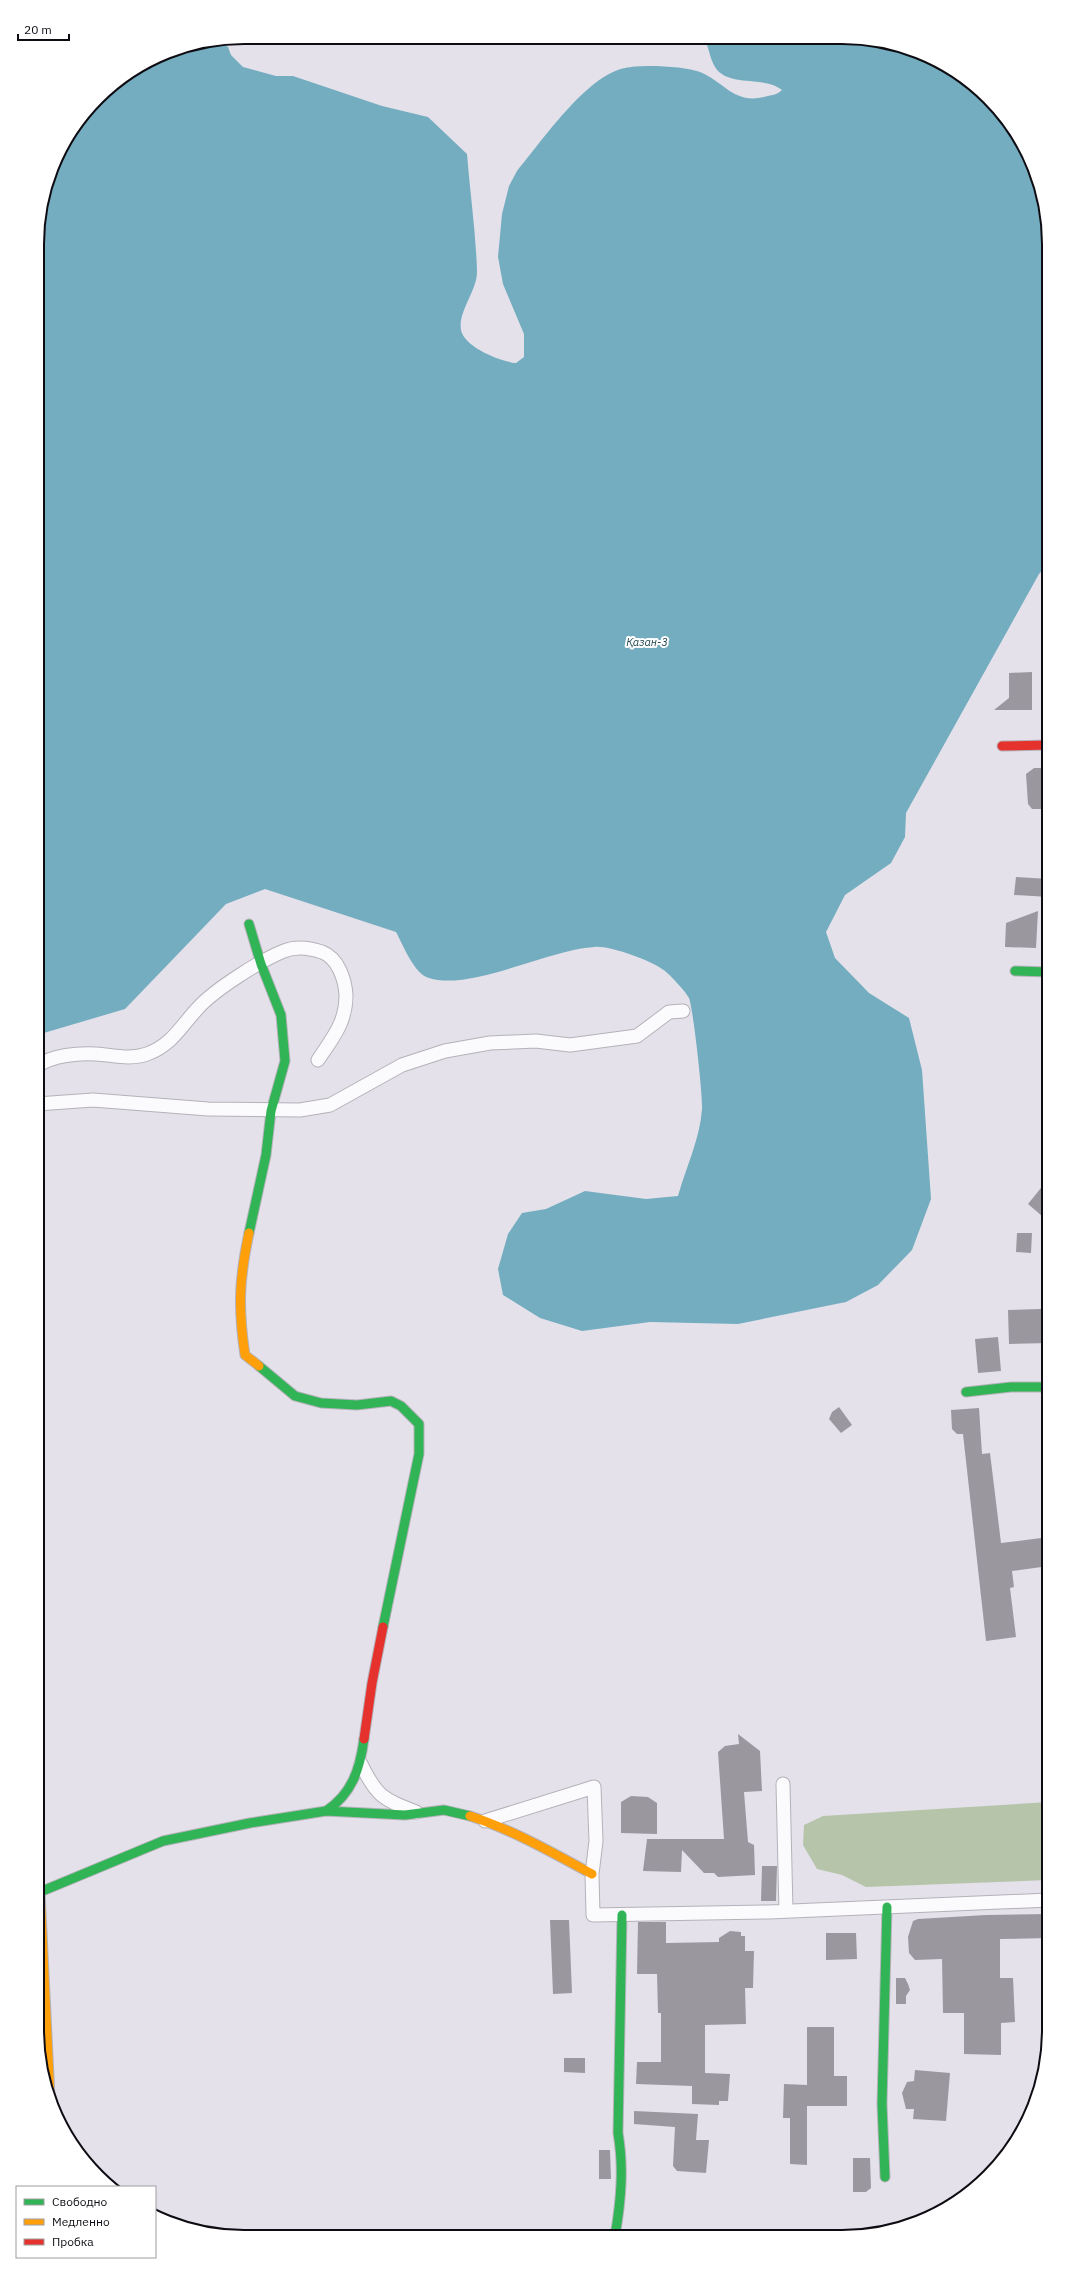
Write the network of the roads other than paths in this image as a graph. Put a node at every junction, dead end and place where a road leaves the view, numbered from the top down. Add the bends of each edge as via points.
1 (1042, 745) edge
2 (1002, 746) dead end
3 (249, 924) dead end
4 (261, 964) junction
5 (1015, 972) dead end
6 (1042, 972) edge
7 (683, 1011) dead end
8 (318, 1060) dead end
9 (44, 1063) edge
10 (44, 1104) edge
11 (271, 1111) junction
12 (1042, 1387) edge
13 (966, 1392) dead end
14 (361, 1764) junction
15 (783, 1784) dead end
16 (326, 1811) junction
17 (418, 1812) junction
18 (485, 1821) junction
19 (592, 1874) junction
20 (44, 1889) edge
21 (1042, 1900) edge
22 (887, 1907) junction
23 (786, 1911) junction
24 (622, 1915) junction
25 (44, 1973) edge
26 (49, 2073) edge
27 (885, 2177) dead end
28 (616, 2230) edge

1 - 2 street
3 - 4 street
4 - 8 street via 285,951 309,947 326,953 338,966 346,986 346,1010 342,1024
4 - 9 street via 216,991 198,1008 182,1029 163,1046 146,1054 123,1058 95,1054 60,1057
4 - 11 street via 281,1015 285,1062
5 - 6 street
7 - 11 street via 669,1012 637,1036 570,1045 536,1042 490,1044 445,1052 402,1066 330,1105
10 - 11 street via 93,1100
11 - 14 street via 266,1155 253,1209 239,1296 245,1355 295,1396 322,1403 357,1405 390,1401 401,1406 419,1424 419,1454 372,1683
12 - 13 street via 1011,1387
14 - 16 street via 350,1788 337,1804
14 - 17 street via 371,1784 386,1800
15 - 23 street
16 - 17 street via 405,1815
16 - 20 street via 163,1841
17 - 18 street via 444,1810
18 - 19 street
18 - 19 street via 594,1787 596,1841
19 - 24 street via 593,1914
21 - 22 street
22 - 23 street
22 - 27 street via 882,2104
23 - 24 street
24 - 28 street via 618,2132 622,2154 620,2208
25 - 26 street

